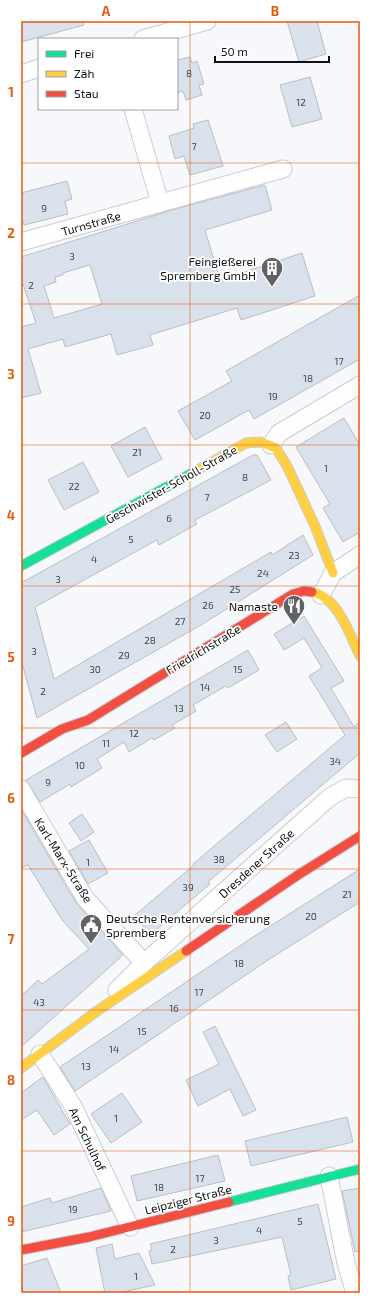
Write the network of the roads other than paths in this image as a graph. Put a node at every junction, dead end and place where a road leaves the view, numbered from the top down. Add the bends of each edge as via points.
1 (207, 21) edge
2 (147, 38) edge
3 (38, 68) edge
4 (21, 74) edge
5 (133, 110) edge
6 (283, 169) dead end
7 (160, 203) junction
8 (21, 242) edge
9 (358, 389) edge
10 (271, 445) junction
11 (360, 555) edge
12 (21, 566) edge
13 (333, 573) junction
14 (321, 595) junction
15 (360, 656) edge
16 (88, 720) junction
17 (74, 735) dead end
18 (21, 753) edge
19 (21, 789) edge
20 (360, 789) edge
21 (360, 836) edge
22 (144, 963) junction
23 (110, 1003) junction
24 (40, 1054) junction
25 (21, 1068) edge
26 (360, 1169) edge
27 (329, 1176) junction
28 (130, 1227) junction
29 (21, 1250) edge
30 (355, 1293) edge

1 - 2 street
3 - 4 street
5 - 7 street
6 - 7 street, Turnstraße
7 - 8 street, Turnstraße
9 - 10 street via 279,433
10 - 12 street, Geschwister-Scholl-Straße via 261,442 246,443
10 - 13 street via 276,448 287,466 315,526
11 - 13 street
13 - 14 street
14 - 15 street via 342,618
14 - 16 street, Friedrichstraße via 306,591 293,594
16 - 17 street, Friedrichstraße
16 - 18 street, Friedrichstraße via 62,729
19 - 22 street, Karl-Marx-Straße via 85,898
20 - 22 street, Dresdener Straße via 346,788 330,797
21 - 23 street, Dresdener Straße via 298,875
22 - 23 street, Dresdener Straße via 112,994
23 - 24 street, Dresdener Straße
24 - 25 street, Dresdener Straße
24 - 28 street, Am Schulhof via 73,1106
26 - 27 street, Leipziger Straße
27 - 28 street, Leipziger Straße
27 - 30 street via 346,1263
28 - 29 street, Leipziger Straße

